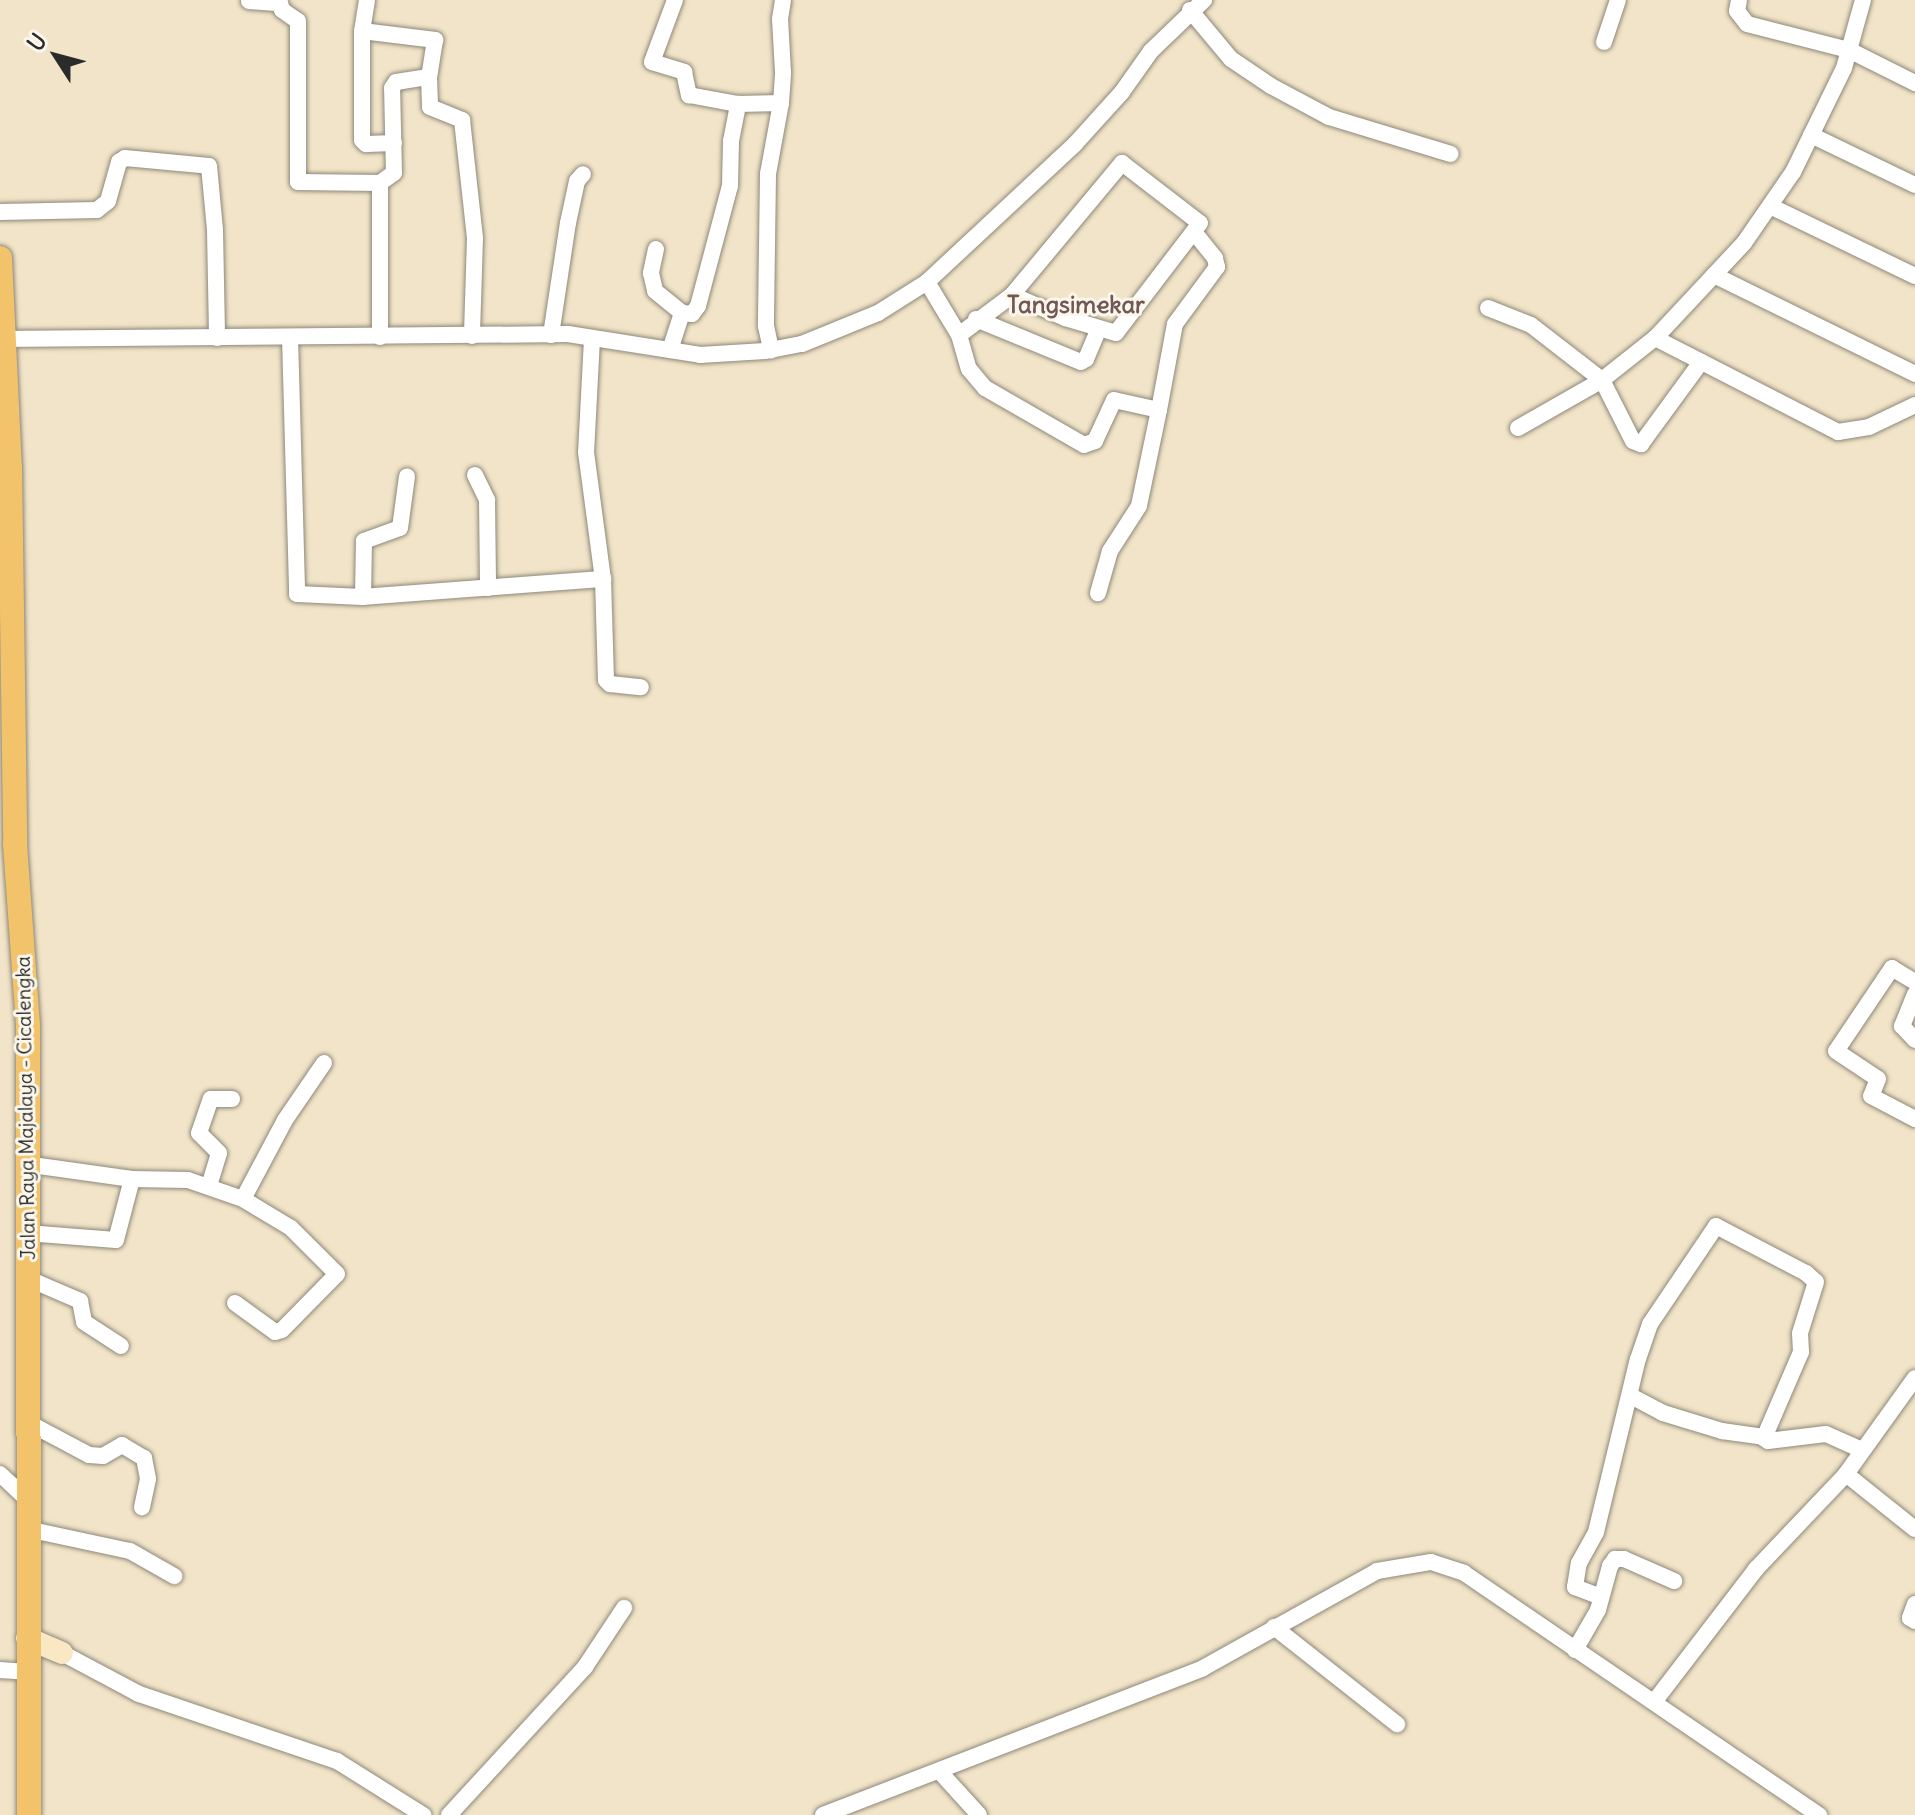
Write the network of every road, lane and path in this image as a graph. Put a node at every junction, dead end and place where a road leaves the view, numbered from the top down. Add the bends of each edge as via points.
1 (367, 0) edge
2 (675, 0) edge
3 (783, 0) edge
4 (1618, 0) edge
5 (1739, 0) edge
6 (1863, 0) edge
7 (249, 1) edge
8 (1197, 5) edge
9 (362, 31) junction
10 (1604, 42) dead end
11 (1849, 50) junction
12 (429, 77) junction
13 (1915, 83) edge
14 (781, 103) junction
15 (738, 104) junction
16 (1811, 135) junction
17 (394, 143) junction
18 (1451, 154) dead end
19 (583, 174) dead end
20 (380, 183) junction
21 (1915, 185) edge
22 (1770, 206) junction
23 (0, 212) edge
24 (1194, 232) junction
25 (656, 249) dead end
26 (0, 258) edge
27 (1714, 275) junction
28 (1915, 276) edge
29 (927, 282) junction
30 (1012, 295) junction
31 (1488, 308) dead end
32 (682, 313) junction
33 (976, 319) junction
34 (1099, 329) junction
35 (551, 335) junction
36 (959, 335) junction
37 (472, 336) junction
38 (290, 337) junction
39 (380, 337) junction
40 (217, 338) junction
41 (1655, 338) junction
42 (2, 339) edge
43 (592, 339) junction
44 (670, 350) junction
45 (771, 350) junction
46 (1701, 362) junction
47 (1915, 374) edge
48 (1602, 380) junction
49 (1915, 405) edge
50 (1159, 410) junction
51 (1518, 428) dead end
52 (5, 467) edge
53 (475, 475) dead end
54 (407, 476) dead end
55 (603, 579) junction
56 (488, 588) junction
57 (1098, 593) dead end
58 (363, 597) junction
59 (5, 680) edge
60 (641, 687) dead end
61 (7, 842) edge
62 (1915, 982) edge
63 (1915, 994) edge
64 (1915, 1040) edge
65 (324, 1063) dead end
66 (232, 1099) dead end
67 (1915, 1119) edge
68 (25, 1164) junction
69 (132, 1179) junction
70 (209, 1186) junction
71 (243, 1199) junction
72 (27, 1233) junction
73 (29, 1279) junction
74 (235, 1303) dead end
75 (121, 1346) dead end
76 (1915, 1378) edge
77 (1631, 1396) junction
78 (27, 1422) junction
79 (1764, 1437) junction
80 (1862, 1450) junction
81 (0, 1474) edge
82 (1846, 1474) junction
83 (28, 1477) junction
84 (142, 1507) dead end
85 (27, 1529) junction
86 (1915, 1529) edge
87 (174, 1576) dead end
88 (1674, 1581) dead end
89 (1601, 1597) junction
90 (1915, 1604) edge
91 (624, 1608) dead end
92 (1915, 1621) edge
93 (1274, 1627) junction
94 (27, 1638) junction
95 (1575, 1650) junction
96 (62, 1653) joint
97 (0, 1670) edge
98 (27, 1672) junction
99 (1654, 1702) junction
100 (1397, 1724) dead end
101 (940, 1772) junction
102 (29, 1815) edge
103 (423, 1815) edge
104 (449, 1815) edge
105 (823, 1815) edge
106 (979, 1815) edge
107 (1819, 1815) edge

1 - 9 street
2 - 15 street via 652,62 684,72 689,95
3 - 14 street
4 - 10 street
5 - 11 street via 1738,16 1747,24
6 - 11 street
7 - 20 street via 280,3 298,21 298,182
8 - 18 street via 1231,59 1271,86 1329,117
8 - 29 street via 1151,51 1075,144
9 - 12 street via 434,39
9 - 17 street via 362,140
11 - 13 street
11 - 16 street
12 - 17 street via 393,86
12 - 37 street via 430,107 462,120 475,238
14 - 15 street
14 - 45 street via 768,174 766,326
15 - 32 street via 730,186 708,270 697,309
16 - 21 street
16 - 22 street
17 - 20 street via 393,175
19 - 35 street via 568,223
20 - 39 street
22 - 27 street
22 - 28 street
23 - 40 street via 97,210 108,201 119,162 125,158 209,166
24 - 30 street via 1199,222 1122,163
24 - 34 street via 1118,332
24 - 50 street via 1217,267 1175,324
25 - 32 street via 653,286
26 - 42 main road, Jalan Raya Majalaya - Cicalengka
27 - 41 street
27 - 47 street
29 - 36 street
29 - 45 street via 851,326
30 - 33 street
30 - 34 street
31 - 48 street via 1531,325
32 - 44 street
33 - 34 street via 1081,362
33 - 36 street
35 - 37 street
35 - 43 street
36 - 50 street via 969,369 985,388 1084,445 1095,441 1114,400
37 - 39 street
38 - 39 street
38 - 40 street
38 - 58 street via 295,591 303,596
40 - 42 street
41 - 46 street
41 - 48 street
42 - 52 main road, Jalan Raya Majalaya - Cicalengka
43 - 44 street
43 - 55 street via 586,452
44 - 45 street via 700,355
46 - 48 street via 1641,444 1633,441
46 - 49 street via 1838,432 1869,427
48 - 51 street
50 - 57 street via 1139,506 1110,551
52 - 59 main road, Jalan Raya Majalaya - Cicalengka
53 - 56 street via 487,500
54 - 58 street via 400,528 364,541
55 - 56 street
55 - 60 street via 606,680
56 - 58 street
59 - 61 main road, Jalan Raya Majalaya - Cicalengka
61 - 68 main road, Jalan Raya Majalaya - Cicalengka via 28,1025
62 - 67 street via 1892,968 1836,1051 1878,1079 1871,1096
63 - 64 street via 1902,1026
65 - 71 street via 285,1120
66 - 70 street via 211,1099 202,1122 199,1135 219,1153
68 - 69 street
68 - 72 main road, Jalan Raya Majalaya - Cicalengka
69 - 70 street via 181,1179
69 - 72 street via 116,1240
70 - 71 street
71 - 74 street via 291,1228 337,1274 275,1332
72 - 73 main road, Jalan Raya Majalaya - Cicalengka
73 - 75 street via 81,1302 84,1322
73 - 78 main road, Jalan Raya Majalaya - Cicalengka
76 - 80 street
77 - 79 street via 1714,1429
77 - 79 street via 1650,1324 1719,1225 1816,1282 1800,1333 1801,1352
77 - 89 street via 1596,1532 1579,1563 1575,1587
78 - 83 main road, Jalan Raya Majalaya - Cicalengka
78 - 84 street via 89,1455 103,1456 122,1445 144,1458 148,1479
79 - 80 street via 1768,1441 1826,1434
80 - 82 street
81 - 83 street
82 - 86 street
82 - 99 street via 1756,1569
83 - 85 main road, Jalan Raya Majalaya - Cicalengka
85 - 87 street via 130,1551
85 - 94 main road, Jalan Raya Majalaya - Cicalengka
88 - 89 street via 1615,1559
89 - 95 street
90 - 92 street via 1910,1618
91 - 104 street via 585,1667
93 - 95 street via 1377,1571 1431,1562 1464,1573
93 - 100 street
93 - 101 street via 1203,1668
94 - 96 street
94 - 98 main road, Jalan Raya Majalaya - Cicalengka
95 - 99 street
96 - 103 street via 139,1694 337,1761
97 - 98 street
98 - 102 main road, Jalan Raya Majalaya - Cicalengka
99 - 107 street
101 - 105 street
101 - 106 street

